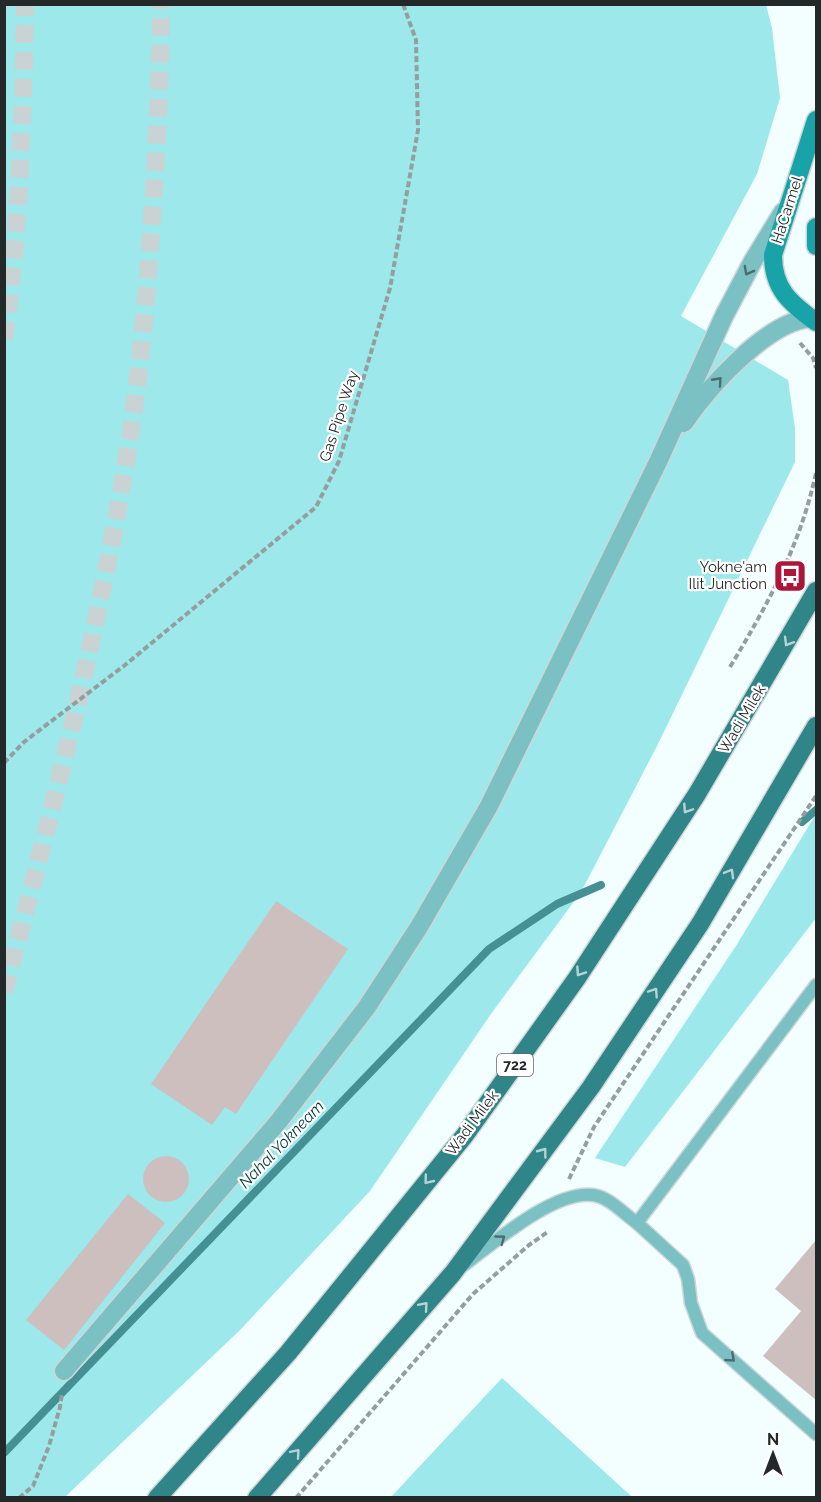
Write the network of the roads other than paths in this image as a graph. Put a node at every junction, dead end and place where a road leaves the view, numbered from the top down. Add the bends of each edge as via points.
1 (816, 120) edge
2 (789, 202) junction
3 (816, 227) edge
4 (816, 246) edge
5 (814, 320) edge
6 (658, 462) junction
7 (816, 591) edge
8 (816, 726) edge
9 (816, 985) edge
10 (637, 1222) junction
11 (453, 1273) junction
12 (64, 1371) road end
13 (816, 1434) edge
14 (157, 1497) edge
15 (257, 1497) edge

1 - 2 street, HaCarmel
2 - 5 street, HaCarmel via 773,255 775,275 786,298
2 -> 6 street via 724,316
3 - 4 street
6 -> 5 street via 694,408 722,376 781,327 800,318
6 - 12 street via 494,796 419,927 367,1006 279,1121
7 -> 14 main road, Wadi Milek / 722 via 678,824 577,978 465,1135 288,1353
11 -> 8 main road via 591,1087 700,924
9 - 10 lane
11 -> 10 lane via 540,1211 564,1199 586,1195 603,1198
10 -> 13 lane via 683,1265 702,1333
15 -> 11 main road

